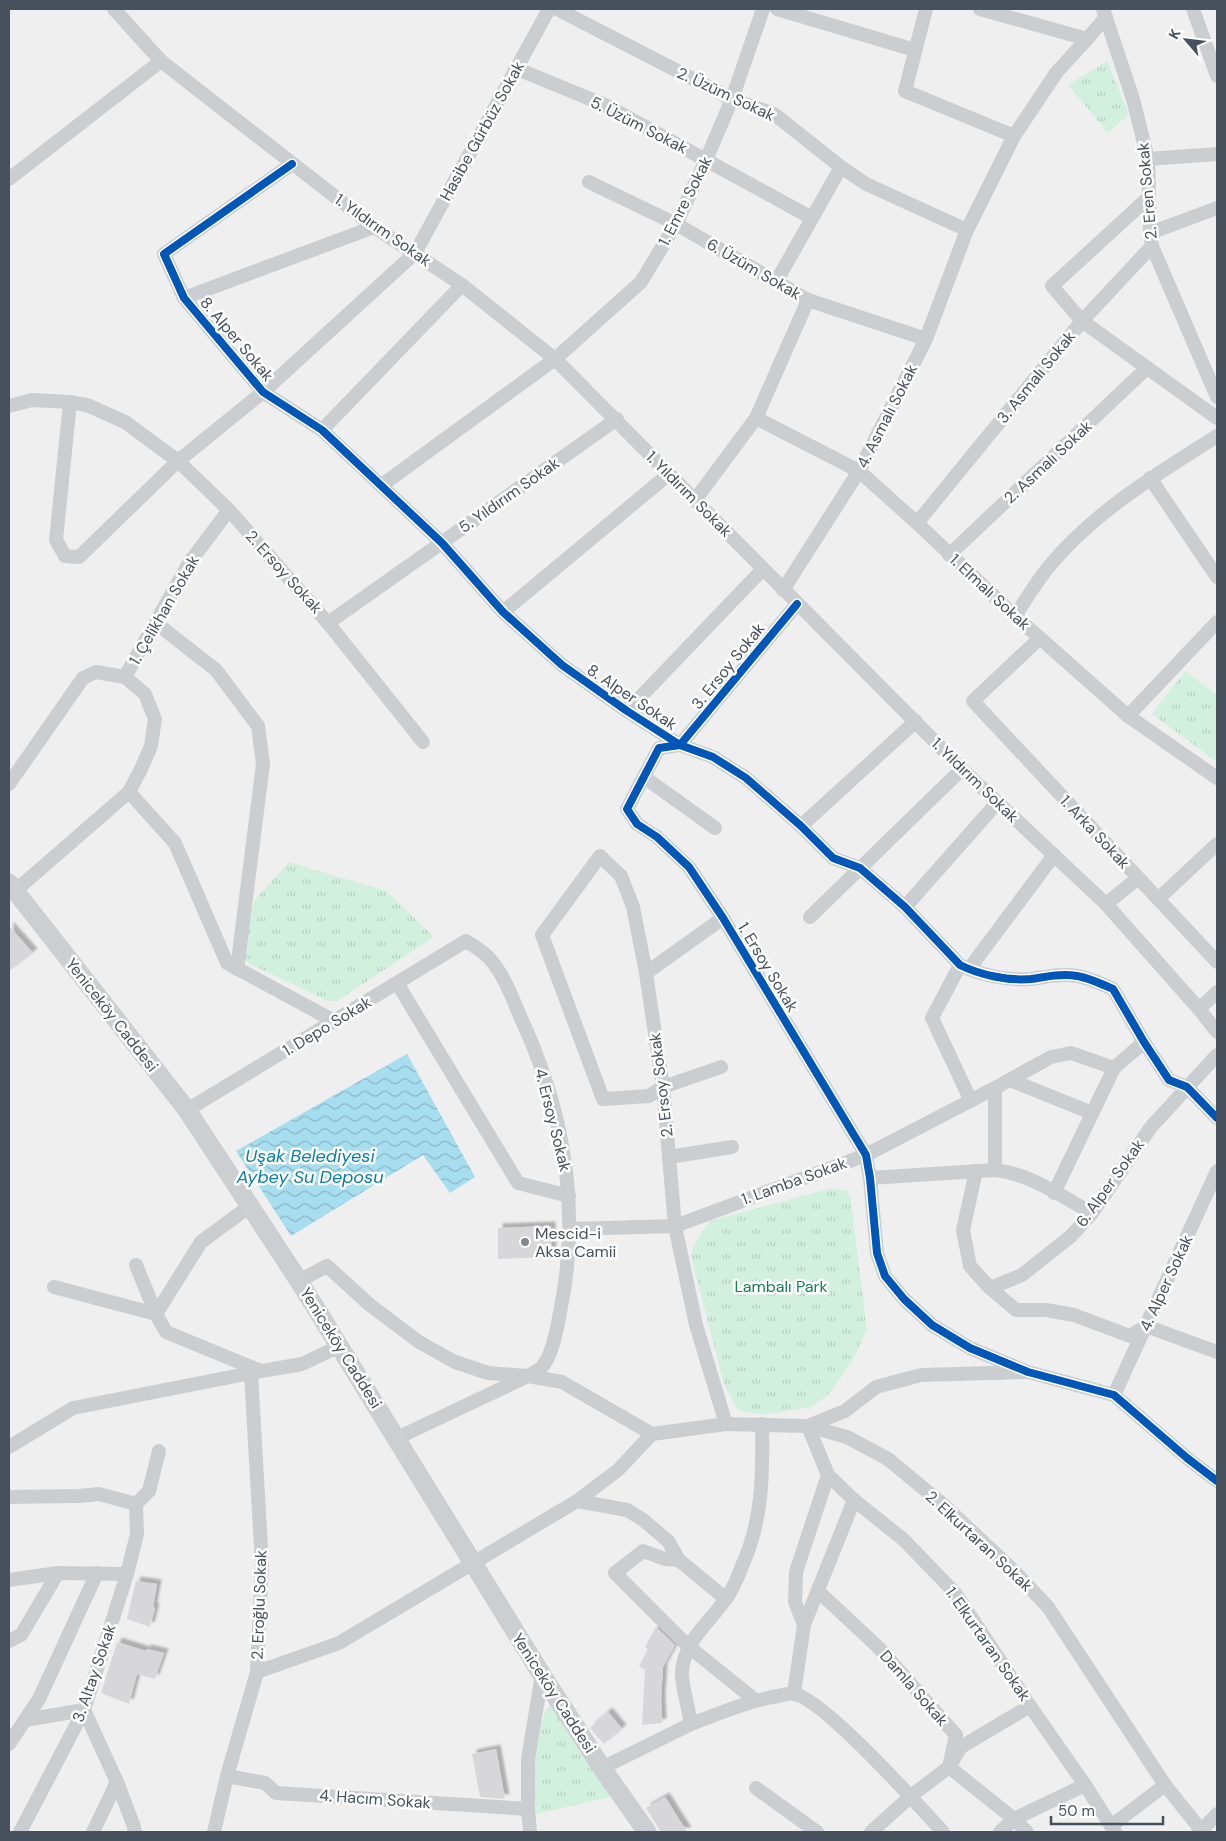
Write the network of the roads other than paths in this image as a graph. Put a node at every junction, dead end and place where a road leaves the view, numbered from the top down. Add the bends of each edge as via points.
1 (114, 9) edge
2 (549, 9) edge
3 (557, 9) edge
4 (763, 9) edge
5 (777, 9) edge
6 (926, 9) edge
7 (980, 9) edge
8 (1193, 9) edge
9 (1105, 13) edge
10 (1087, 39) junction
11 (915, 50) junction
12 (161, 61) junction
13 (515, 68) junction
14 (1217, 76) edge
15 (732, 99) junction
16 (1014, 136) junction
17 (1217, 154) edge
18 (1148, 159) junction
19 (706, 160) junction
20 (292, 164) junction
21 (840, 167) junction
22 (9, 179) edge
23 (589, 182) dead end
24 (1148, 198) junction
25 (1217, 208) edge
26 (812, 218) junction
27 (676, 224) junction
28 (374, 226) junction
29 (967, 230) junction
30 (1151, 240) junction
31 (415, 253) junction
32 (776, 282) junction
33 (462, 285) junction
34 (184, 298) junction
35 (808, 300) junction
36 (1082, 321) junction
37 (926, 339) junction
38 (555, 359) junction
39 (1147, 368) junction
40 (263, 392) junction
41 (1217, 396) edge
42 (70, 402) junction
43 (9, 406) edge
44 (756, 418) junction
45 (1217, 418) edge
46 (617, 419) junction
47 (322, 430) junction
48 (1217, 436) edge
49 (178, 461) junction
50 (860, 471) junction
51 (669, 474) junction
52 (1150, 478) junction
53 (382, 486) junction
54 (695, 500) junction
55 (229, 510) junction
56 (917, 523) junction
57 (442, 543) junction
58 (949, 555) junction
59 (763, 569) junction
60 (1217, 578) edge
61 (783, 590) junction
62 (796, 604) junction
63 (503, 612) junction
64 (1015, 616) junction
65 (1217, 622) edge
66 (156, 623) junction
67 (328, 623) junction
68 (1040, 638) junction
69 (125, 677) junction
70 (627, 711) junction
71 (1128, 716) junction
72 (916, 722) junction
73 (423, 742) dead end
74 (680, 745) junction
75 (962, 769) junction
76 (644, 776) junction
77 (1217, 778) edge
78 (9, 784) edge
79 (129, 792) junction
80 (997, 803) junction
81 (801, 826) junction
82 (715, 828) dead end
83 (1217, 844) edge
84 (1054, 855) junction
85 (860, 868) junction
86 (1138, 878) junction
87 (12, 887) edge
88 (1158, 899) junction
89 (1106, 904) junction
90 (905, 907) junction
91 (810, 917) dead end
92 (723, 918) junction
93 (466, 941) joint
94 (1217, 962) edge
95 (965, 967) junction
96 (237, 968) junction
97 (646, 973) junction
98 (397, 983) junction
99 (1217, 992) edge
100 (1199, 1009) junction
101 (334, 1021) junction
102 (1217, 1032) edge
103 (1144, 1042) junction
104 (1217, 1055) edge
105 (720, 1067) dead end
106 (1114, 1068) junction
107 (1010, 1080) junction
108 (663, 1086) junction
109 (1186, 1087) junction
110 (995, 1088) junction
111 (971, 1101) junction
112 (187, 1110) junction
113 (1092, 1113) junction
114 (1217, 1118) edge
115 (732, 1147) dead end
116 (866, 1155) junction
117 (669, 1157) junction
118 (995, 1170) junction
119 (976, 1171) junction
120 (1217, 1171) edge
121 (870, 1178) junction
122 (1054, 1193) junction
123 (569, 1196) junction
124 (250, 1206) junction
125 (1092, 1212) junction
126 (676, 1226) junction
127 (570, 1229) junction
128 (136, 1265) dead end
129 (299, 1280) junction
130 (54, 1287) dead end
131 (990, 1288) junction
132 (156, 1314) junction
133 (1146, 1326) junction
134 (340, 1346) junction
135 (1217, 1352) edge
136 (256, 1372) junction
137 (1028, 1372) junction
138 (528, 1376) junction
139 (1114, 1395) junction
140 (726, 1424) junction
141 (762, 1424) junction
142 (808, 1426) junction
143 (652, 1434) junction
144 (397, 1438) junction
145 (9, 1447) edge
146 (159, 1452) dead end
147 (828, 1476) junction
148 (1217, 1481) edge
149 (9, 1497) edge
150 (854, 1500) junction
151 (577, 1501) junction
152 (136, 1504) junction
153 (679, 1560) junction
154 (473, 1562) junction
155 (58, 1573) junction
156 (97, 1573) junction
157 (127, 1574) junction
158 (9, 1580) edge
159 (818, 1591) junction
160 (726, 1599) junction
161 (804, 1625) junction
162 (9, 1641) edge
163 (688, 1646) junction
164 (257, 1672) junction
165 (542, 1675) junction
166 (794, 1694) junction
167 (755, 1700) junction
168 (1030, 1706) junction
169 (84, 1710) junction
170 (25, 1720) junction
171 (691, 1724) junction
172 (9, 1744) edge
173 (949, 1767) junction
174 (602, 1768) junction
175 (227, 1776) junction
176 (116, 1782) junction
177 (1085, 1785) junction
178 (1165, 1785) junction
179 (756, 1788) dead end
180 (911, 1796) junction
181 (528, 1809) junction
182 (1217, 1814) edge
183 (1014, 1819) junction
184 (1113, 1829) edge
185 (1200, 1831) edge
186 (20, 1832) edge
187 (94, 1832) edge
188 (135, 1832) edge
189 (214, 1832) edge
190 (530, 1832) edge
191 (647, 1832) edge
192 (817, 1832) edge
193 (871, 1832) edge
194 (942, 1832) edge
195 (1000, 1832) edge
196 (1027, 1832) edge

1 - 12 street, 1. Yıldırım Sokak
2 - 13 street, Hasibe Gürbüz Sokak
3 - 15 street, 2. Üzüm Sokak
4 - 15 street, 1. Emre Sokak
5 - 11 street
6 - 11 street
7 - 10 street
8 - 14 street
9 - 10 street, 4. Asmalı Sokak
9 - 18 street, 2. Eren Sokak via 1133,99
10 - 16 street, 4. Asmalı Sokak via 1056,73
11 - 16 street via 905,91
12 - 20 street, 1. Yıldırım Sokak
12 - 22 street
13 - 19 street, 5. Üzüm Sokak via 605,105
13 - 31 street, Hasibe Gürbüz Sokak
15 - 19 street, 1. Emre Sokak
15 - 21 street, 2. Üzüm Sokak via 774,114
16 - 29 street, 4. Asmalı Sokak
17 - 18 street
18 - 24 street, 2. Eren Sokak
19 - 26 street, 5. Üzüm Sokak
19 - 27 street, 1. Emre Sokak
20 - 28 street, 1. Yıldırım Sokak
20 - 34 street, 8. Alper Sokak via 164,254
21 - 26 street
21 - 29 street, 2. Üzüm Sokak via 866,184
23 - 27 street, 6. Üzüm Sokak
24 - 30 street, 2. Eren Sokak
24 - 36 street, 3. Asmalı Sokak via 1052,286
25 - 30 street
26 - 32 street
27 - 32 street, 6. Üzüm Sokak
27 - 38 street, 1. Emre Sokak via 642,282
28 - 31 street, 1. Yıldırım Sokak
28 - 34 street
29 - 37 street, 4. Asmalı Sokak
30 - 36 street
30 - 41 street, 2. Eren Sokak
31 - 33 street, 1. Yıldırım Sokak
31 - 40 street, Hasibe Gürbüz Sokak
32 - 35 street, 6. Üzüm Sokak
33 - 38 street, 1. Yıldırım Sokak
33 - 47 street
34 - 40 street, 8. Alper Sokak
35 - 37 street, 6. Üzüm Sokak
35 - 44 street
36 - 39 street
36 - 56 street, 3. Asmalı Sokak
37 - 50 street, 4. Asmalı Sokak
38 - 46 street, 1. Yıldırım Sokak
38 - 53 street, 1. Emre Sokak
39 - 45 street
39 - 58 street, 2. Asmalı Sokak
40 - 47 street, 8. Alper Sokak
40 - 49 street, Hasibe Gürbüz Sokak
42 - 43 street, 2. Ersoy Sokak via 32,400
42 - 49 street, 2. Ersoy Sokak via 87,405 125,422
42 - 49 street, Hasibe Gürbüz Sokak via 56,540 65,556 79,558
44 - 50 street, 1. Elmalı Sokak
44 - 54 street
46 - 51 street, 1. Yıldırım Sokak
46 - 57 street, 5. Yıldırım Sokak
47 - 53 street, 8. Alper Sokak
48 - 52 street
49 - 55 street, 2. Ersoy Sokak
50 - 56 street, 1. Elmalı Sokak
50 - 61 street, 4. Asmalı Sokak
51 - 54 street, 1. Yıldırım Sokak
51 - 63 street
52 - 60 street
52 - 64 street via 1077,537 1047,569
53 - 57 street, 8. Alper Sokak
54 - 59 street, 1. Yıldırım Sokak
55 - 66 street, 1. Çelikhan Sokak via 189,563
55 - 67 street, 2. Ersoy Sokak
56 - 58 street, 1. Elmalı Sokak
57 - 63 street, 8. Alper Sokak
57 - 67 street, 5. Yıldırım Sokak
58 - 64 street, 1. Elmalı Sokak
59 - 61 street, 1. Yıldırım Sokak
59 - 70 street
61 - 62 street, 1. Yıldırım Sokak
62 - 72 street, 1. Yıldırım Sokak
62 - 74 street, 3. Ersoy Sokak
63 - 70 street, 8. Alper Sokak via 562,665
64 - 68 street, 1. Elmalı Sokak
65 - 71 street
66 - 69 street, 1. Çelikhan Sokak
66 - 96 street via 216,670 258,726 263,764
67 - 73 street, 2. Ersoy Sokak
68 - 71 street, 1. Elmalı Sokak
68 - 86 street, 1. Arka Sokak via 973,701
69 - 78 street via 96,672 83,678
69 - 79 street, 1. Çelikhan Sokak via 145,694 155,719 151,746
70 - 74 street, 8. Alper Sokak
71 - 77 street, 1. Elmalı Sokak
72 - 75 street, 1. Yıldırım Sokak
72 - 81 street
74 - 76 street via 659,748
74 - 81 street, 8. Alper Sokak via 712,757 746,778
75 - 80 street, 1. Yıldırım Sokak
75 - 85 street
76 - 82 street
76 - 92 street, 1. Ersoy Sokak via 627,809 637,824 657,837 688,868
79 - 87 street, 1. Çelikhan Sokak
79 - 96 street via 175,843 227,963
80 - 84 street, 1. Yıldırım Sokak
80 - 90 street
81 - 85 street, 8. Alper Sokak via 833,858
83 - 88 street
84 - 89 street, 1. Yıldırım Sokak
84 - 95 street
85 - 90 street, 8. Alper Sokak
85 - 91 street
86 - 88 street, 1. Arka Sokak
86 - 89 street
87 - 112 street, Yeniceköy Caddesi
88 - 94 street, 1. Arka Sokak
89 - 100 street, 1. Yıldırım Sokak
90 - 95 street, 8. Alper Sokak
92 - 97 street
92 - 116 street, 1. Ersoy Sokak
93 - 98 street, 1. Depo Sokak
93 - 123 street, 4. Ersoy Sokak via 490,958 503,978 535,1048 558,1124 566,1159
95 - 103 street via 1002,978 1076,976 1113,989
95 - 111 street via 932,1018
96 - 101 street
97 - 108 street, 2. Ersoy Sokak
97 - 108 street, 2. Ersoy Sokak via 633,907 621,876 600,856 542,935 603,1099 649,1096
98 - 101 street, 1. Depo Sokak
98 - 123 street via 518,1183
99 - 100 street
100 - 102 street, 1. Yıldırım Sokak
101 - 112 street, 1. Depo Sokak
103 - 106 street
103 - 109 street via 1169,1080
104 - 109 street, 6. Alper Sokak
105 - 108 street
106 - 107 street, 1. Lamba Sokak via 1071,1053 1051,1056
106 - 113 street
107 - 110 street, 1. Lamba Sokak
107 - 113 street
108 - 117 street, 2. Ersoy Sokak
109 - 114 street
109 - 125 street, 6. Alper Sokak via 1152,1126
110 - 111 street, 1. Lamba Sokak
110 - 118 street
111 - 116 street, 1. Lamba Sokak
112 - 124 street, Yeniceköy Caddesi
113 - 122 street
115 - 117 street
116 - 121 street
116 - 126 street, 1. Lamba Sokak
117 - 126 street, 2. Ersoy Sokak
118 - 119 street
118 - 122 street via 1023,1177
119 - 121 street
119 - 131 street via 962,1230 970,1266
120 - 133 street, 4. Alper Sokak
121 - 137 street via 877,1253 885,1276 894,1288 932,1325 970,1348
122 - 125 street
123 - 127 street, 4. Ersoy Sokak
124 - 129 street, Yeniceköy Caddesi
124 - 132 street via 201,1242
125 - 131 street, 6. Alper Sokak via 1071,1236 1022,1275
126 - 127 street, 1. Lamba Sokak
126 - 140 street, 2. Ersoy Sokak via 696,1326
127 - 138 street, 4. Ersoy Sokak via 564,1296 554,1341 542,1367
128 - 132 street
129 - 134 street, Yeniceköy Caddesi
129 - 138 street via 327,1266 370,1305 419,1342 455,1362 488,1372
130 - 132 street
131 - 133 street via 1016,1310 1046,1310 1074,1315 1130,1336
132 - 136 street via 166,1332
133 - 135 street
133 - 139 street, 4. Alper Sokak
134 - 136 street via 302,1364
134 - 144 street, Yeniceköy Caddesi
136 - 145 street via 74,1408
136 - 164 street, 2. Eroğlu Sokak via 262,1565
137 - 139 street
137 - 142 street via 921,1375 876,1387 845,1411
138 - 143 street via 562,1382
138 - 144 street, 4. Ersoy Sokak
139 - 148 street
140 - 141 street, 2. Elkurtaran Sokak
140 - 143 street, 2. Elkurtaran Sokak
141 - 142 street, 2. Elkurtaran Sokak
141 - 160 street via 761,1502 754,1538
142 - 147 street, 1. Elkurtaran Sokak
142 - 178 street, 2. Elkurtaran Sokak via 847,1437 888,1459 946,1507 1016,1573 1048,1607
143 - 151 street via 618,1470
144 - 154 street, Yeniceköy Caddesi
146 - 152 street via 149,1491
147 - 150 street, 1. Elkurtaran Sokak
147 - 161 street via 796,1572 795,1602
149 - 152 street via 100,1494
150 - 159 street
150 - 168 street, 1. Elkurtaran Sokak via 904,1540 956,1594
151 - 153 street via 627,1510 668,1541
151 - 154 street
152 - 157 street, 3. Altay Sokak via 137,1534
153 - 160 street
153 - 163 street via 643,1551 615,1573
154 - 164 street via 339,1643
154 - 165 street, Yeniceköy Caddesi
155 - 156 street
155 - 158 street
155 - 162 street via 21,1635
156 - 157 street
156 - 170 street via 39,1699
157 - 169 street, 3. Altay Sokak
159 - 161 street
159 - 173 street, Damla Sokak via 878,1647 956,1735
160 - 163 street
161 - 166 street
163 - 167 street
163 - 171 street via 682,1672
164 - 175 street, 2. Eroğlu Sokak
165 - 174 street, Yeniceköy Caddesi
165 - 181 street via 528,1759
166 - 167 street
166 - 180 street via 813,1703
167 - 171 street
168 - 173 street via 961,1747
168 - 177 street, 1. Elkurtaran Sokak
169 - 170 street
169 - 176 street
169 - 186 street, 3. Altay Sokak
170 - 172 street
171 - 174 street
173 - 180 street
173 - 183 street
174 - 191 street, Yeniceköy Caddesi
175 - 181 street, 4. Hacım Sokak via 265,1783 276,1793
175 - 189 street, 2. Eroğlu Sokak
176 - 187 street
176 - 188 street
177 - 183 street
177 - 184 street, 1. Elkurtaran Sokak
178 - 184 street
178 - 185 street, 2. Elkurtaran Sokak
179 - 192 street
180 - 193 street
180 - 194 street
181 - 190 street
182 - 185 street
183 - 195 street
183 - 196 street

